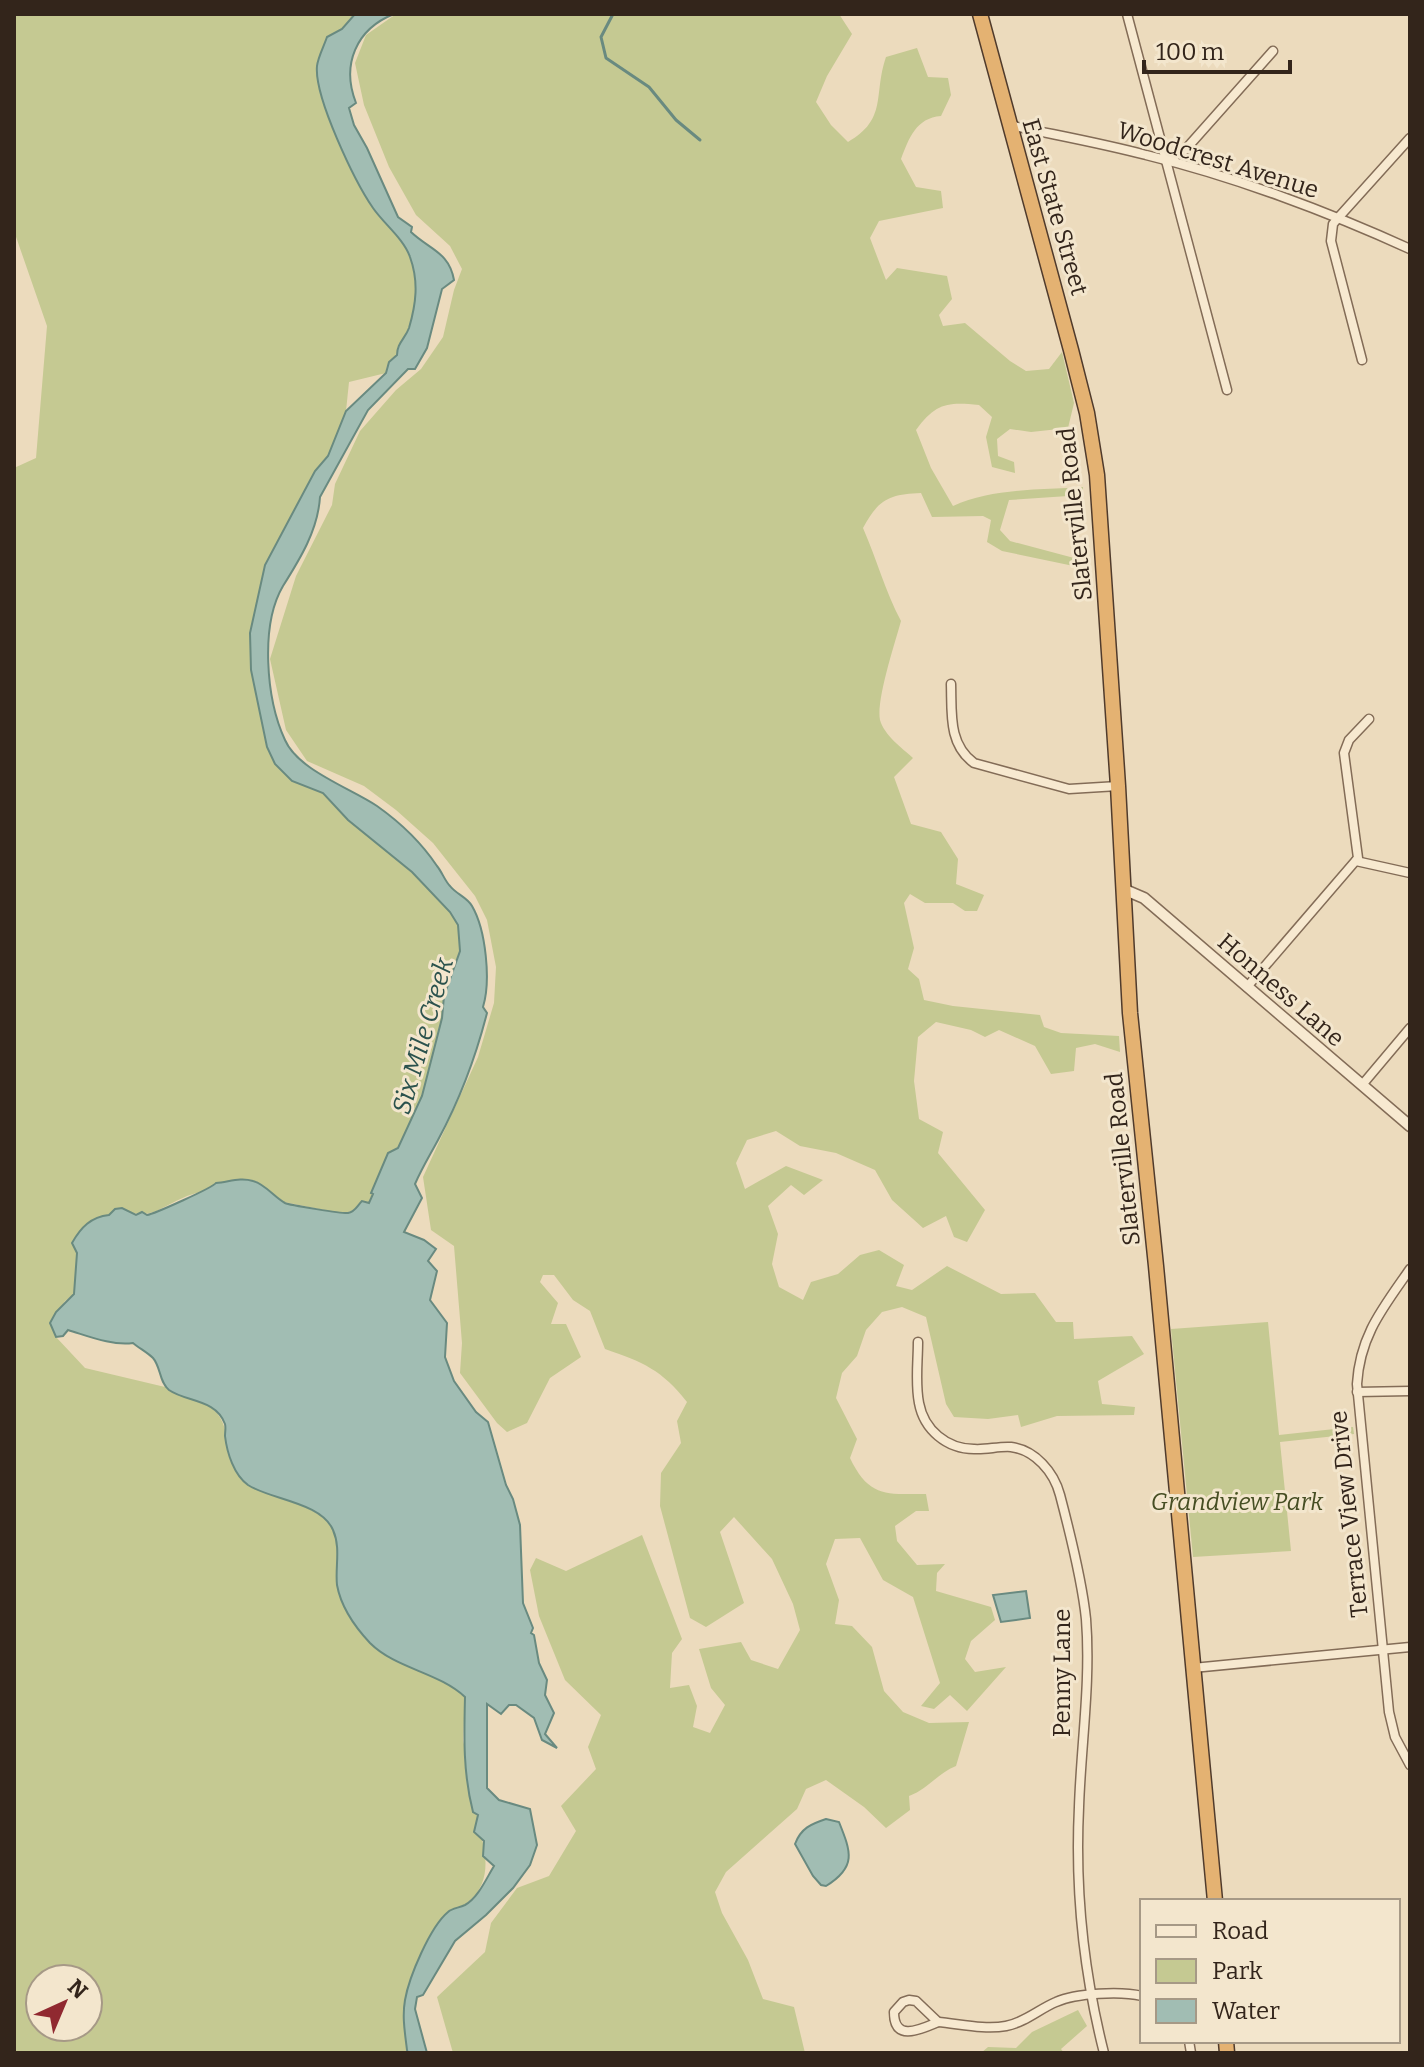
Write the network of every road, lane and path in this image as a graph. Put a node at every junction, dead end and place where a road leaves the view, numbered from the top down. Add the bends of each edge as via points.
1 (980, 14) edge
2 (1127, 14) edge
3 (1273, 51) dead end
4 (1009, 125) junction
5 (1410, 138) edge
6 (1166, 161) junction
7 (1338, 218) junction
8 (1410, 249) edge
9 (1362, 360) dead end
10 (1227, 390) dead end
11 (1087, 413) joint
12 (951, 684) dead end
13 (1369, 719) dead end
14 (1118, 786) junction
15 (1356, 861) junction
16 (1410, 873) edge
17 (1123, 889) junction
18 (1247, 987) junction
19 (1410, 1028) edge
20 (1362, 1085) junction
21 (1410, 1126) edge
22 (1410, 1269) edge
23 (918, 1342) dead end
24 (1410, 1391) edge
25 (1357, 1392) junction
26 (1410, 1647) edge
27 (1383, 1650) junction
28 (1193, 1668) junction
29 (1410, 1765) edge
30 (1215, 1899) edge
31 (1093, 1996) junction
32 (1140, 1996) edge
33 (938, 2022) junction
34 (1104, 2053) edge

1 - 4 highway, East State Street
2 - 6 street
3 - 6 street via 1185,150
4 - 6 street, Woodcrest Avenue
4 - 11 highway, East State Street
5 - 7 street
6 - 7 street, Woodcrest Avenue
6 - 10 street
7 - 8 street, Woodcrest Avenue
7 - 9 street via 1331,241
11 - 14 highway, Slaterville Road via 1101,515
12 - 14 street via 956,741 974,763 1069,789
13 - 15 street via 1344,753 1360,854
14 - 17 highway, Slaterville Road
15 - 16 street
15 - 18 street
17 - 18 street, Honness Lane via 1144,898
17 - 28 highway, Slaterville Road via 1130,1013
18 - 20 street, Honness Lane
19 - 20 street
20 - 21 street, Honness Lane
22 - 25 street, Terrace View Drive via 1368,1333
23 - 31 street, Penny Lane via 919,1404 932,1430 963,1448 1027,1452 1052,1474 1060,1495 1086,1620 1077,1866
24 - 25 street
25 - 27 street, Terrace View Drive
26 - 27 street
27 - 28 street
27 - 29 street, Terrace View Drive via 1393,1730
28 - 30 highway, Slaterville Road
31 - 32 street
31 - 33 street via 1058,2001 1005,2026
31 - 34 street, Penny Lane
33 - 33 street via 916,2001 903,2002 894,2012 896,2025 907,2032

